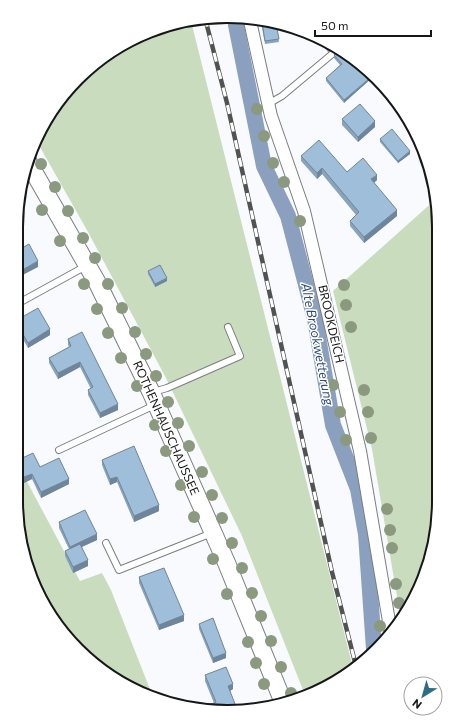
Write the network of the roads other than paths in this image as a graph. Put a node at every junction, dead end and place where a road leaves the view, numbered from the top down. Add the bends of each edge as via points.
1 (251, 25) edge
2 (334, 53) edge
3 (268, 104) junction
4 (32, 169) edge
5 (87, 265) junction
6 (23, 301) edge
7 (228, 327) dead end
8 (154, 399) junction
9 (59, 450) dead end
10 (213, 533) junction
11 (106, 543) dead end
12 (390, 624) edge
13 (281, 698) edge

1 - 3 street, BROOKDEICH
2 - 3 lane via 282,96
3 - 12 street, BROOKDEICH via 312,242 360,451
4 - 5 main road, ROTHENHAUSCHAUSSEE
5 - 6 lane
5 - 8 main road, ROTHENHAUSCHAUSSEE
7 - 8 lane via 240,356 167,388
8 - 9 lane
8 - 10 main road, ROTHENHAUSCHAUSSEE
10 - 11 lane via 119,570
10 - 13 main road, ROTHENHAUSCHAUSSEE

